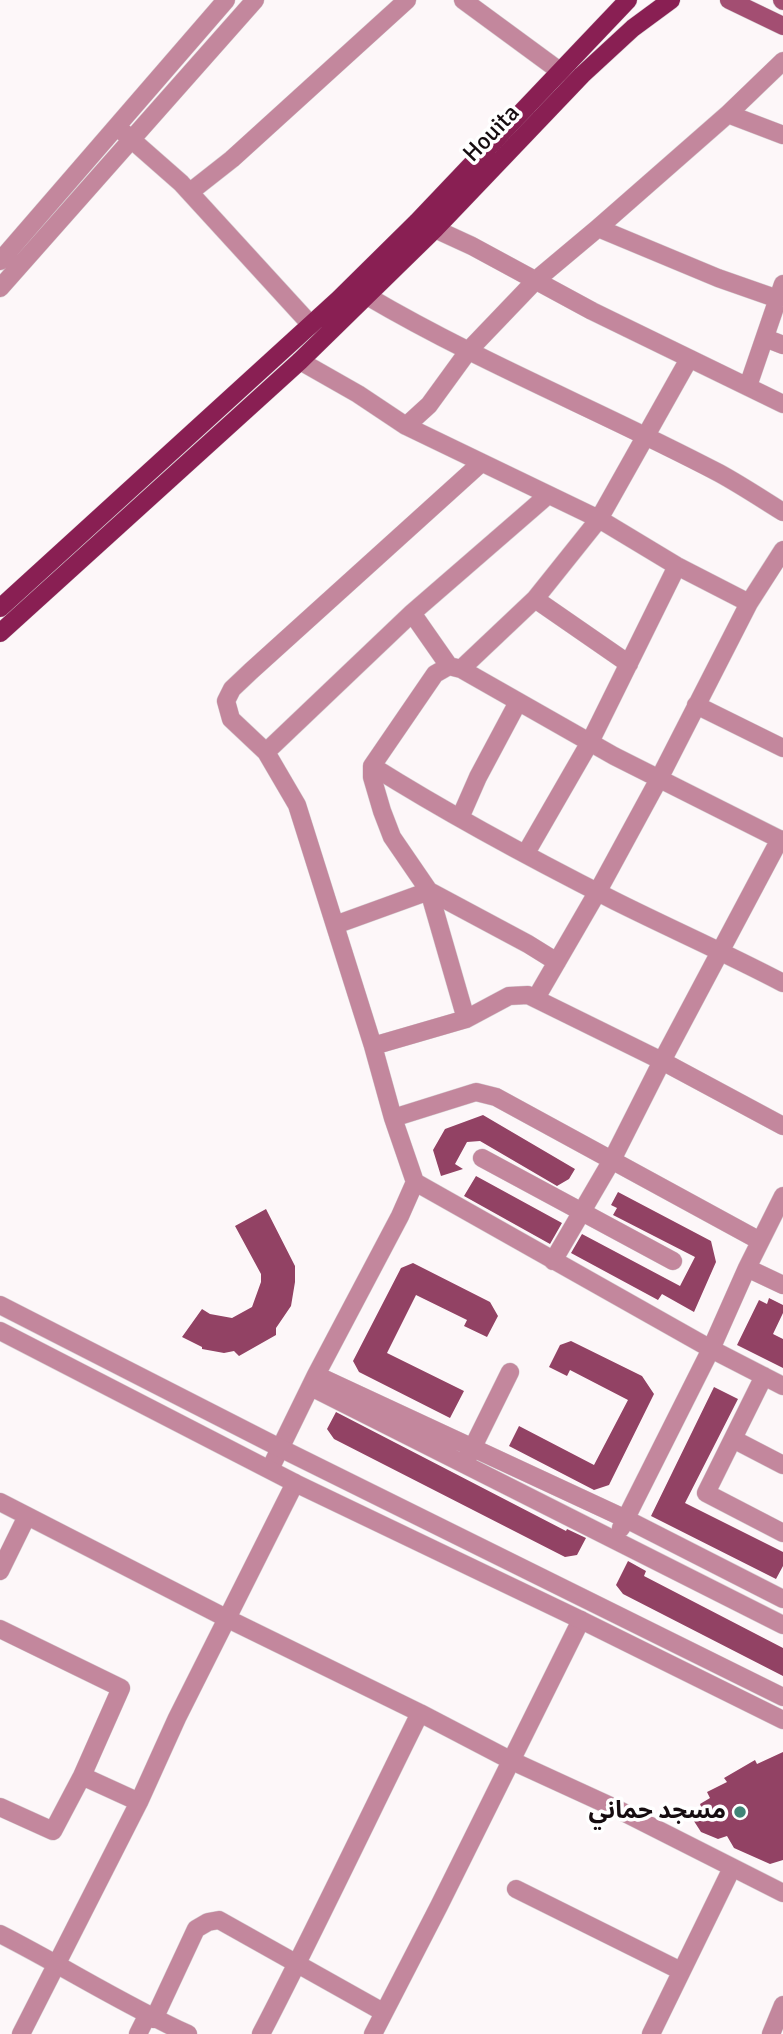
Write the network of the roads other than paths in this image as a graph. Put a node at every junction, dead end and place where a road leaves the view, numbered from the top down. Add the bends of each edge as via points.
1 (226, 0) edge
2 (255, 0) edge
3 (407, 0) edge
4 (463, 0) edge
5 (628, 0) edge
6 (671, 0) edge
7 (729, 0) edge
8 (783, 26) edge
9 (195, 35) junction
10 (211, 49) junction
11 (783, 61) edge
12 (561, 72) junction
13 (150, 88) junction
14 (166, 101) junction
15 (728, 114) junction
16 (117, 126) junction
17 (783, 135) edge
18 (132, 140) junction
19 (190, 192) junction
20 (598, 228) junction
21 (435, 229) junction
22 (0, 261) edge
23 (536, 280) junction
24 (0, 288) edge
25 (780, 291) edge
26 (368, 296) junction
27 (346, 304) junction
28 (311, 325) junction
29 (765, 338) junction
30 (783, 345) edge
31 (469, 350) junction
32 (689, 359) junction
33 (300, 361) junction
34 (748, 386) junction
35 (783, 404) edge
36 (406, 426) junction
37 (644, 437) junction
38 (481, 463) junction
39 (548, 495) junction
40 (783, 512) edge
41 (599, 519) junction
42 (783, 550) edge
43 (677, 566) junction
44 (535, 598) junction
45 (749, 603) junction
46 (0, 608) edge
47 (412, 613) junction
48 (0, 633) edge
49 (629, 664) junction
50 (455, 668) junction
51 (519, 702) junction
52 (696, 705) junction
53 (590, 742) junction
54 (783, 748) edge
55 (266, 751) junction
56 (372, 766) junction
57 (660, 777) junction
58 (460, 818) junction
59 (781, 840) edge
60 (526, 853) junction
61 (429, 891) junction
62 (598, 891) junction
63 (335, 925) junction
64 (722, 950) junction
65 (557, 962) junction
66 (783, 984) edge
67 (536, 998) junction
68 (466, 1019) junction
69 (373, 1046) junction
70 (662, 1061) junction
71 (393, 1118) junction
72 (783, 1126) edge
73 (482, 1158) dead end
74 (612, 1160) junction
75 (415, 1182) junction
76 (783, 1196) edge
77 (581, 1210) junction
78 (760, 1241) junction
79 (553, 1261) junction
80 (673, 1261) dead end
81 (747, 1268) junction
82 (783, 1285) edge
83 (0, 1305) edge
84 (0, 1331) edge
85 (711, 1349) junction
86 (510, 1372) dead end
87 (764, 1376) junction
88 (313, 1381) junction
89 (783, 1386) edge
90 (733, 1439) junction
91 (280, 1448) junction
92 (469, 1456) junction
93 (783, 1465) edge
94 (270, 1469) junction
95 (295, 1483) junction
96 (0, 1502) edge
97 (27, 1516) junction
98 (626, 1519) junction
99 (783, 1533) edge
100 (613, 1539) junction
101 (0, 1571) edge
102 (783, 1599) edge
103 (226, 1618) junction
104 (581, 1620) junction
105 (783, 1625) edge
106 (0, 1629) edge
107 (783, 1697) edge
108 (420, 1713) junction
109 (783, 1720) edge
110 (510, 1760) junction
111 (82, 1776) junction
112 (139, 1802) junction
113 (0, 1807) edge
114 (732, 1868) junction
115 (516, 1889) dead end
116 (783, 1893) edge
117 (0, 1934) edge
118 (56, 1963) junction
119 (297, 1965) junction
120 (681, 1970) junction
121 (783, 2005) edge
122 (383, 2012) junction
123 (151, 2016) junction
124 (21, 2034) edge
125 (138, 2034) edge
126 (188, 2034) edge
127 (261, 2034) edge
128 (373, 2034) edge
129 (651, 2034) edge
130 (771, 2034) edge

1 - 9 street
2 - 10 street
3 - 19 street
4 - 12 street
5 - 12 main road, Houita
6 - 21 main road, Houita via 582,75
7 - 8 main road
9 - 10 street
9 - 13 street
10 - 14 street
11 - 15 street
12 - 27 main road, Houita via 417,222
13 - 14 street
13 - 16 street
14 - 18 street
15 - 17 street
15 - 20 street
16 - 18 street
16 - 22 street
18 - 19 street
18 - 24 street
19 - 28 street
20 - 23 street
20 - 25 street via 718,278
21 - 23 street
21 - 26 main road, Houita
23 - 31 street
23 - 32 street
25 - 29 street
26 - 27 main road, Houita
26 - 31 street
27 - 28 main road
27 - 33 main road
28 - 46 main road
29 - 30 street
29 - 34 street
31 - 36 street via 429,405
31 - 37 street
32 - 34 street
32 - 37 street
33 - 36 street
33 - 48 main road
34 - 35 street
36 - 38 street
37 - 40 street via 721,474
37 - 41 street
38 - 39 street
38 - 55 street via 232,689 226,701 231,719
39 - 41 street
39 - 47 street
41 - 43 street
41 - 44 street
42 - 45 street
43 - 45 street
43 - 49 street
44 - 49 street
44 - 50 street
45 - 52 street
47 - 50 street
47 - 55 street
49 - 53 street
50 - 51 street
50 - 56 street via 435,674
51 - 53 street
51 - 58 street
52 - 54 street
52 - 57 street
53 - 57 street
53 - 60 street
55 - 63 street via 297,805
56 - 58 street
56 - 61 street via 392,837
57 - 59 street
57 - 62 street
58 - 60 street
59 - 64 street
60 - 62 street
61 - 63 street
61 - 65 street
61 - 68 street
62 - 64 street
62 - 65 street
63 - 69 street
64 - 66 street
64 - 70 street
65 - 67 street
67 - 68 street via 509,996
67 - 70 street
68 - 69 street
69 - 71 street
70 - 72 street
70 - 74 street
71 - 74 street via 476,1092 496,1097
71 - 75 street
73 - 77 street
74 - 77 street
74 - 78 street
75 - 79 street
75 - 88 street
76 - 78 street
77 - 79 street
77 - 80 street
78 - 81 street
79 - 85 street
81 - 82 street
81 - 85 street
83 - 91 street
84 - 94 street
85 - 87 street
85 - 98 street
86 - 92 street
87 - 89 street
87 - 90 street
88 - 91 street
88 - 92 street
90 - 93 street
90 - 99 street via 706,1493
91 - 94 street
91 - 107 street
92 - 98 street
92 - 100 street
94 - 95 street
95 - 103 street
95 - 104 street
96 - 97 street
97 - 101 street
97 - 103 street
98 - 100 street
98 - 102 street
100 - 105 street
103 - 108 street
103 - 112 street
104 - 109 street
104 - 110 street
106 - 111 street via 121,1688
108 - 110 street
108 - 119 street
110 - 114 street
110 - 122 street
111 - 112 street
111 - 113 street via 53,1830
112 - 118 street
114 - 116 street
114 - 120 street
115 - 120 street
117 - 118 street
118 - 123 street
118 - 124 street
119 - 122 street
119 - 123 street via 219,1920 208,1922 196,1929
119 - 127 street
120 - 129 street
121 - 130 street
122 - 128 street
123 - 125 street
123 - 126 street

